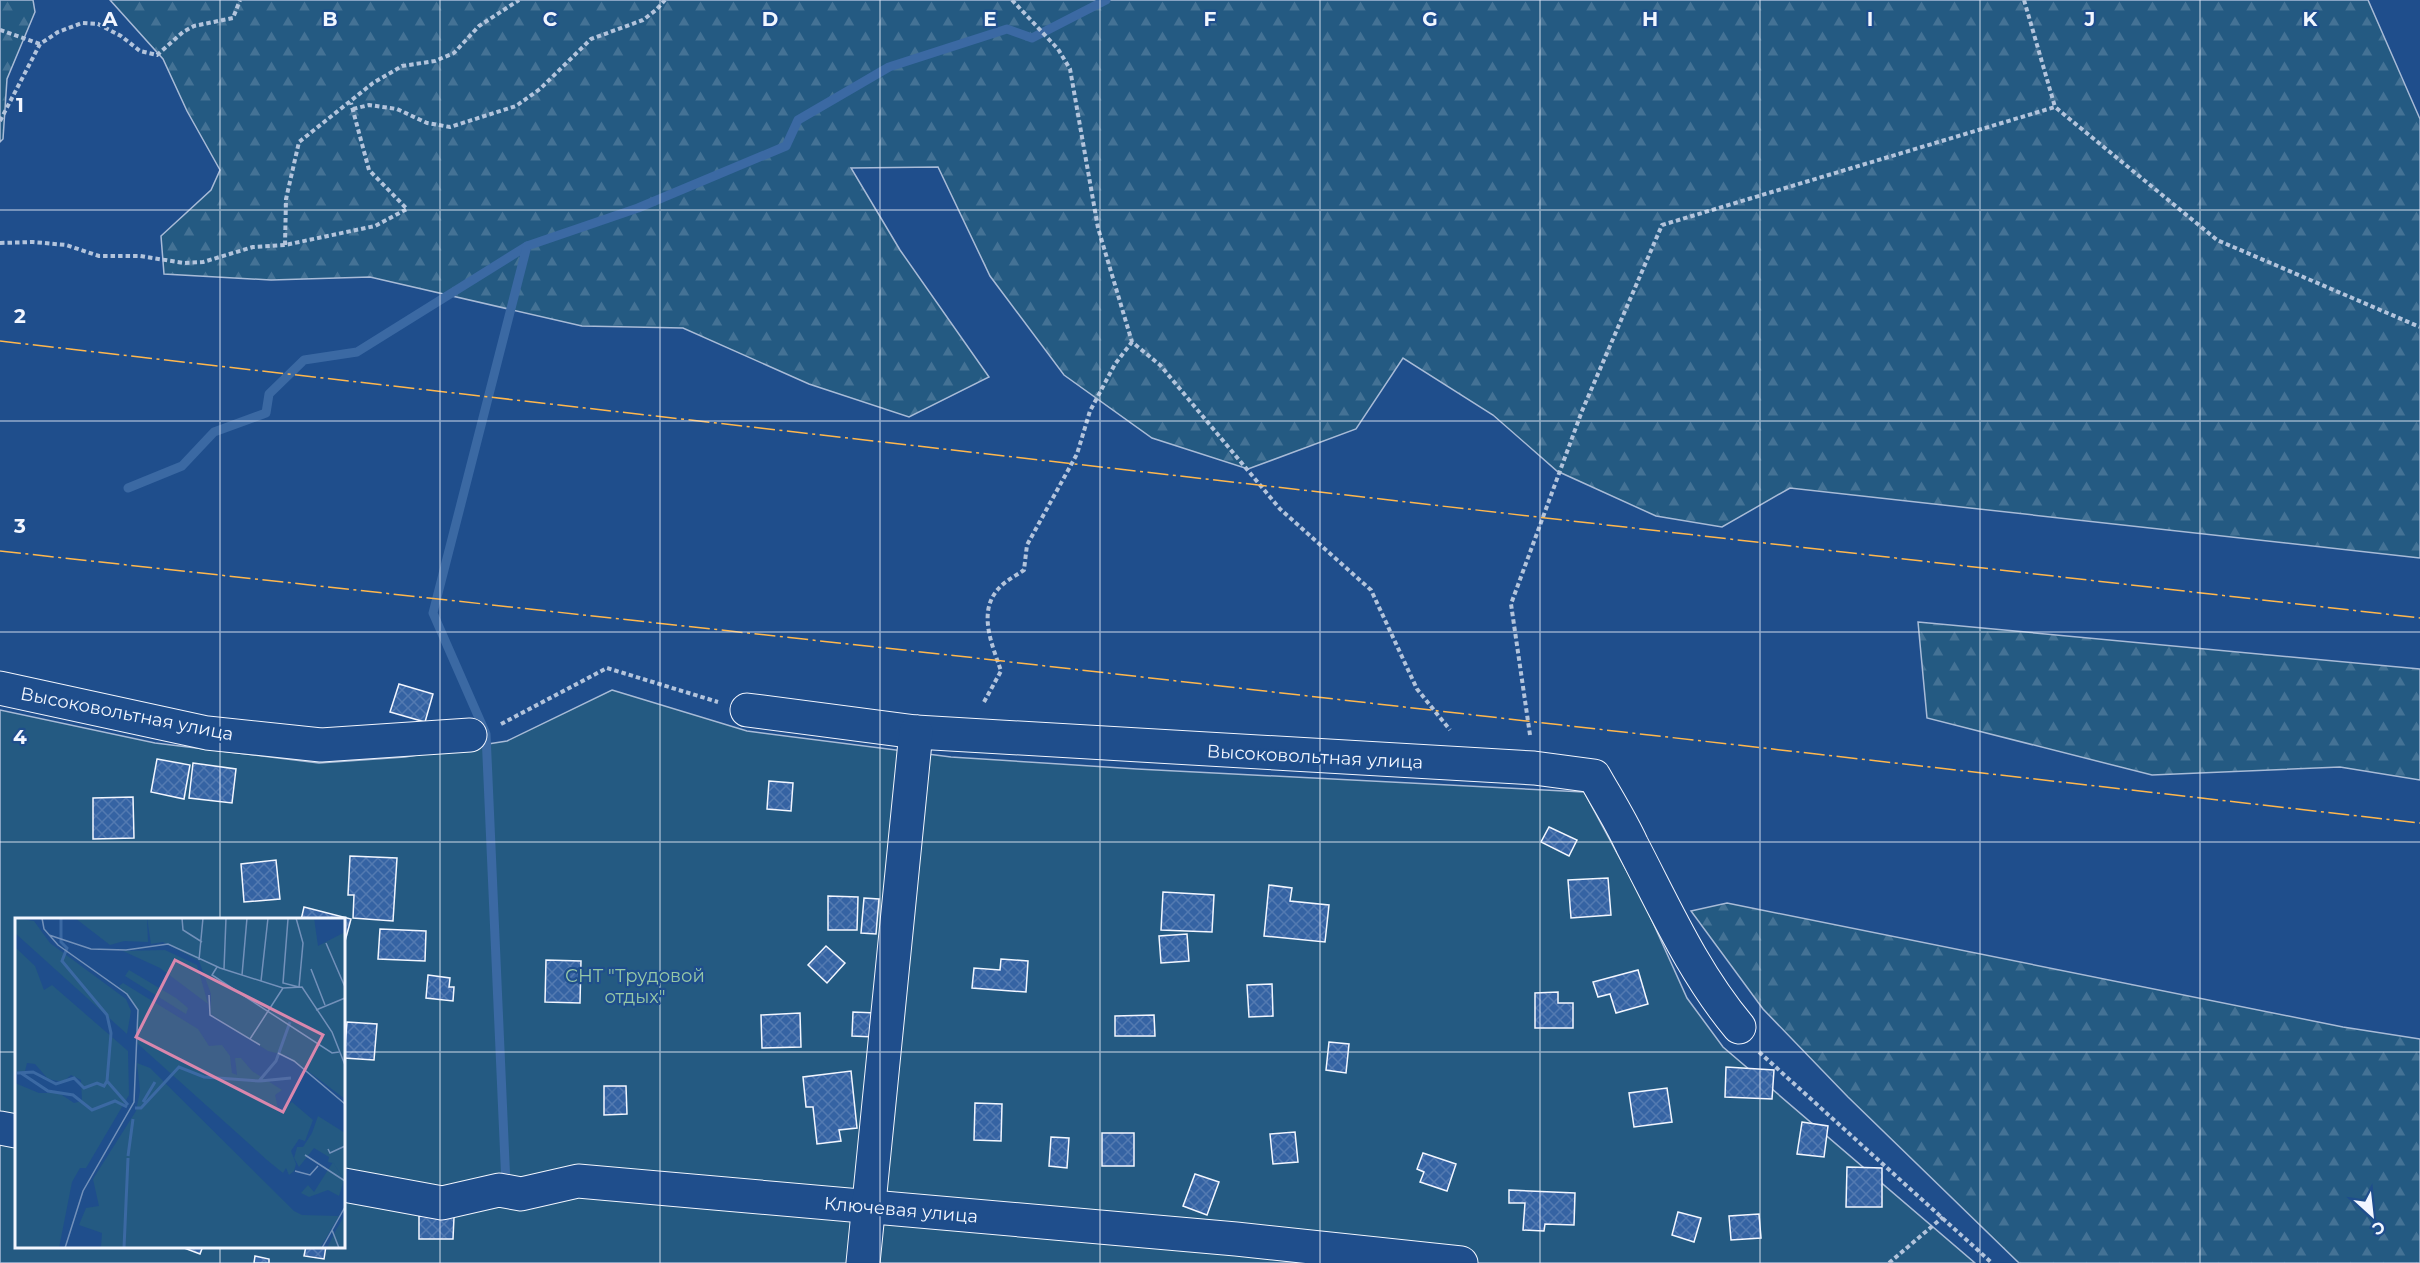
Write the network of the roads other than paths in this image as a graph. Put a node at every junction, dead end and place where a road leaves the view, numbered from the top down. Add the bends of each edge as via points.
1 (0, 688) edge
2 (747, 710) road end
3 (482, 731) road end
4 (916, 732) junction
5 (1739, 1027) road end
6 (0, 1128) edge
7 (15, 1131) edge
8 (345, 1185) edge
9 (869, 1208) junction
10 (863, 1263) edge
11 (1461, 1263) edge

1 - 3 street, Высоковольтная улица via 207,733 321,745
2 - 4 street, Высоковольтная улица
4 - 5 street, Высоковольтная улица via 1534,768 1594,776 1683,946 1719,1004
4 - 9 street
6 - 7 street
8 - 9 street, Ключевая улица via 442,1203 578,1181
9 - 10 street
9 - 11 street, Ключевая улица via 1236,1239

